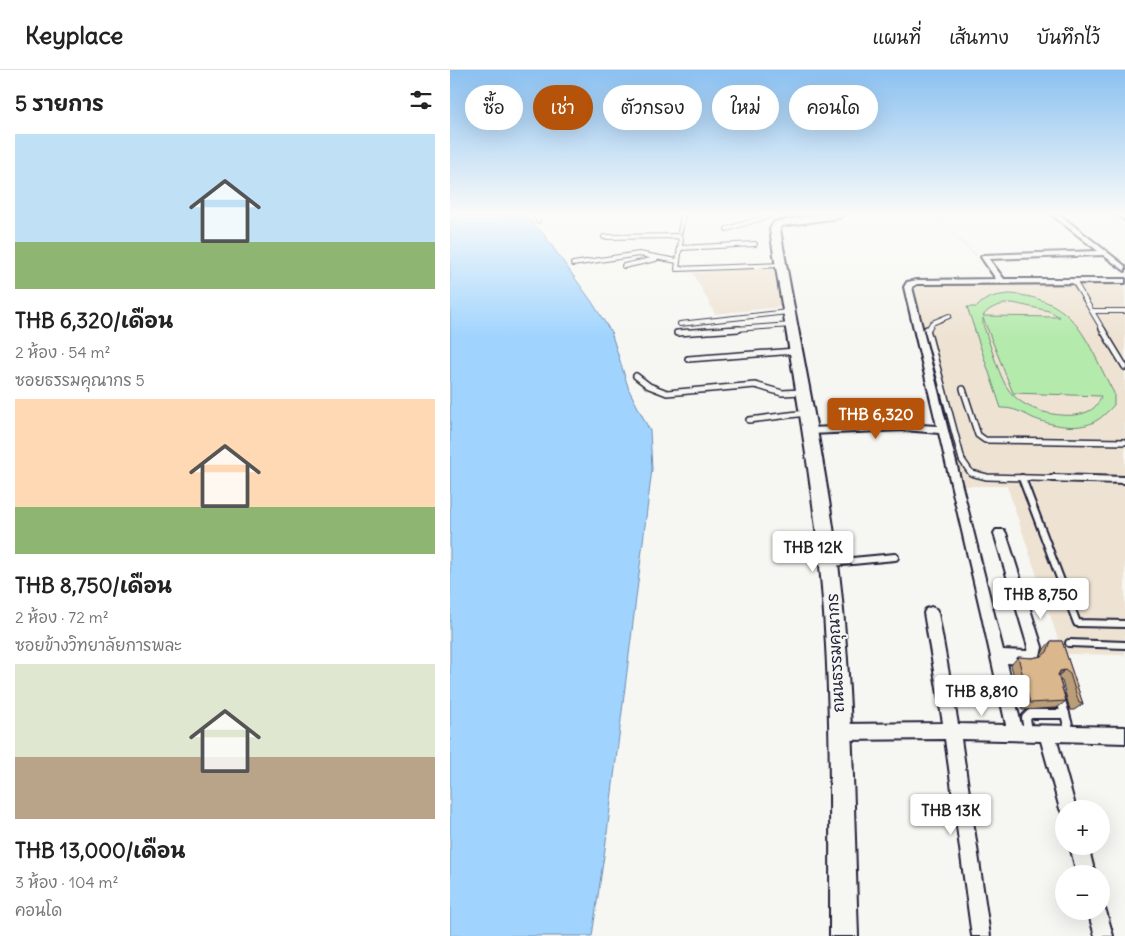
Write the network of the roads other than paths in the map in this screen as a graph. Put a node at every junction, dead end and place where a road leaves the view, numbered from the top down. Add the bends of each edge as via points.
1 (621, 255) edge
2 (648, 255) edge
3 (678, 255) edge
4 (779, 255) edge
5 (1011, 255) edge
6 (1107, 255) edge
7 (656, 259) junction
8 (677, 261) junction
9 (573, 264) dead end
10 (781, 265) junction
11 (624, 266) dead end
12 (1125, 269) edge
13 (1074, 281) junction
14 (1125, 281) edge
15 (1001, 282) junction
16 (1093, 311) junction
17 (1125, 311) edge
18 (949, 316) dead end
19 (790, 319) junction
20 (680, 324) dead end
21 (677, 333) dead end
22 (794, 351) junction
23 (688, 359) dead end
24 (1125, 367) edge
25 (636, 376) dead end
26 (963, 388) dead end
27 (802, 392) junction
28 (749, 420) dead end
29 (808, 422) junction
30 (943, 430) junction
31 (1125, 442) edge
32 (1022, 478) junction
33 (1125, 480) edge
34 (1000, 533) dead end
35 (895, 557) dead end
36 (829, 563) junction
37 (931, 613) dead end
38 (1125, 624) edge
39 (1069, 643) dead end
40 (1125, 645) edge
41 (998, 656) junction
42 (1058, 692) edge
43 (1065, 714) junction
44 (952, 731) junction
45 (839, 732) junction
46 (1022, 733) junction
47 (1047, 733) junction
48 (1070, 734) junction
49 (1125, 735) edge
50 (1066, 800) edge
51 (1100, 920) edge
52 (844, 936) edge
53 (981, 936) edge
54 (1104, 936) edge

1 - 9 lane
2 - 7 lane
3 - 8 lane
4 - 10 street, ถนนธรรมคุณากร
5 - 15 street via 984,259
6 - 12 street
7 - 8 lane
7 - 11 lane
8 - 10 lane via 676,268 682,270
10 - 19 street, ถนนธรรมคุณากร
13 - 14 street
13 - 15 street
13 - 16 lane
15 - 30 street via 917,282 909,286
16 - 17 lane
16 - 24 lane
18 - 32 lane via 927,328 962,460 971,473 978,476
19 - 20 lane
19 - 21 lane
19 - 22 street, ถนนธรรมคุณากร
22 - 23 lane
22 - 27 street, ถนนธรรมคุณากร
25 - 27 lane via 649,386 667,393 755,385 778,393
26 - 31 lane via 978,435 985,440
27 - 29 street, ถนนธรรมคุณากร
28 - 29 lane
29 - 30 street
29 - 36 street, ถนนธรรมคุณากร
30 - 41 street
32 - 33 lane
32 - 38 lane via 1077,622
34 - 41 street via 1034,654 1028,658
35 - 36 lane
36 - 45 street, ถนนธรรมคุณากร
37 - 44 street
39 - 40 lane
41 - 46 street
42 - 43 lane
43 - 46 lane via 1030,714
43 - 48 lane
44 - 45 street
44 - 46 street
44 - 53 street
45 - 52 street, ถนนธรรมคุณากร
46 - 47 street
47 - 48 street
47 - 50 street
48 - 49 street
51 - 54 street

